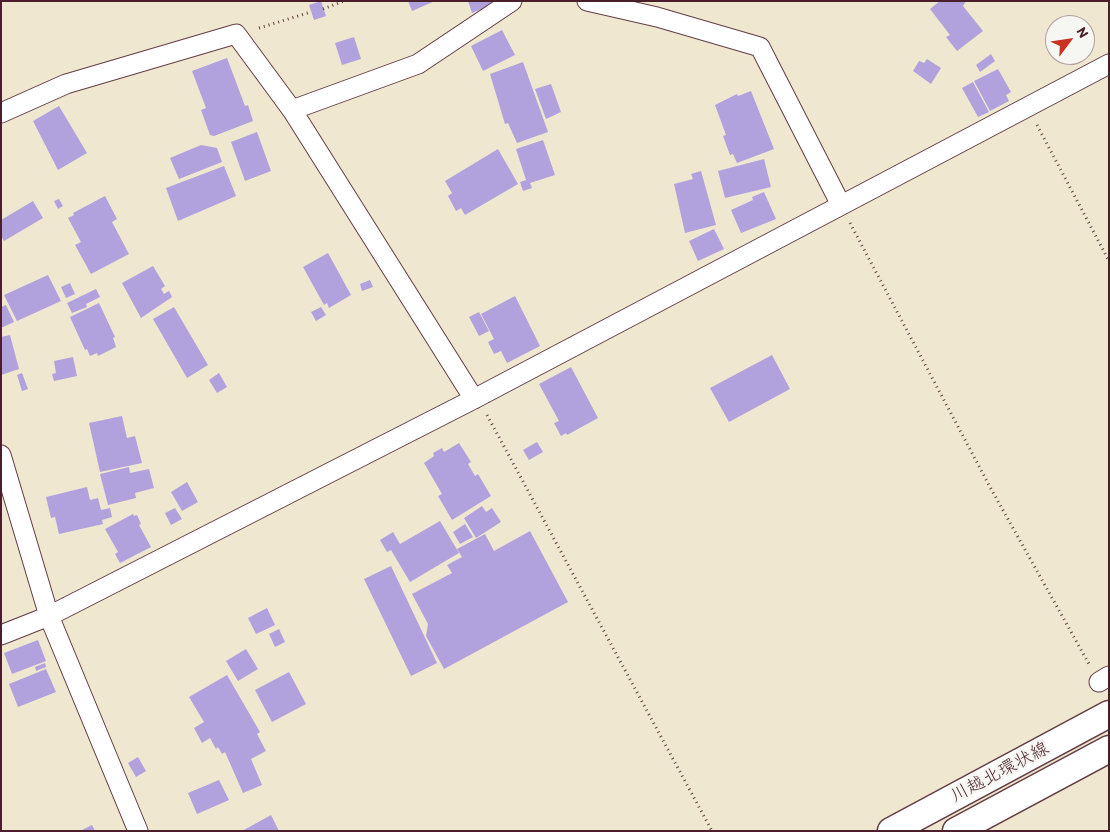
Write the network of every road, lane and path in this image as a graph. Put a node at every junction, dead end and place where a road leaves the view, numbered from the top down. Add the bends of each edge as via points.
1 (344, 1) edge
2 (512, 1) edge
3 (587, 1) edge
4 (323, 9) dead end
5 (311, 12) dead end
6 (236, 34) junction
7 (1109, 64) edge
8 (1027, 107) junction
9 (292, 110) junction
10 (1, 113) edge
11 (841, 205) junction
12 (1109, 261) edge
13 (474, 399) junction
14 (1, 455) edge
15 (48, 616) junction
16 (1, 635) edge
17 (1104, 679) edge
18 (1109, 714) edge
19 (1109, 749) edge
20 (138, 831) edge
21 (712, 831) edge
22 (891, 831) edge
23 (956, 831) edge

1 - 4 path
2 - 9 street via 418,64
3 - 11 street via 657,17 760,47
5 - 6 path
6 - 9 street
6 - 10 street via 66,84
7 - 8 street
8 - 11 street
8 - 12 path
9 - 13 street
11 - 13 street
11 - 17 path via 990,487
13 - 15 street
13 - 21 path via 489,417
14 - 15 street
15 - 16 street
15 - 20 street
18 - 22 main road, 川越北環状線
19 - 23 main road, 川越北環状線

